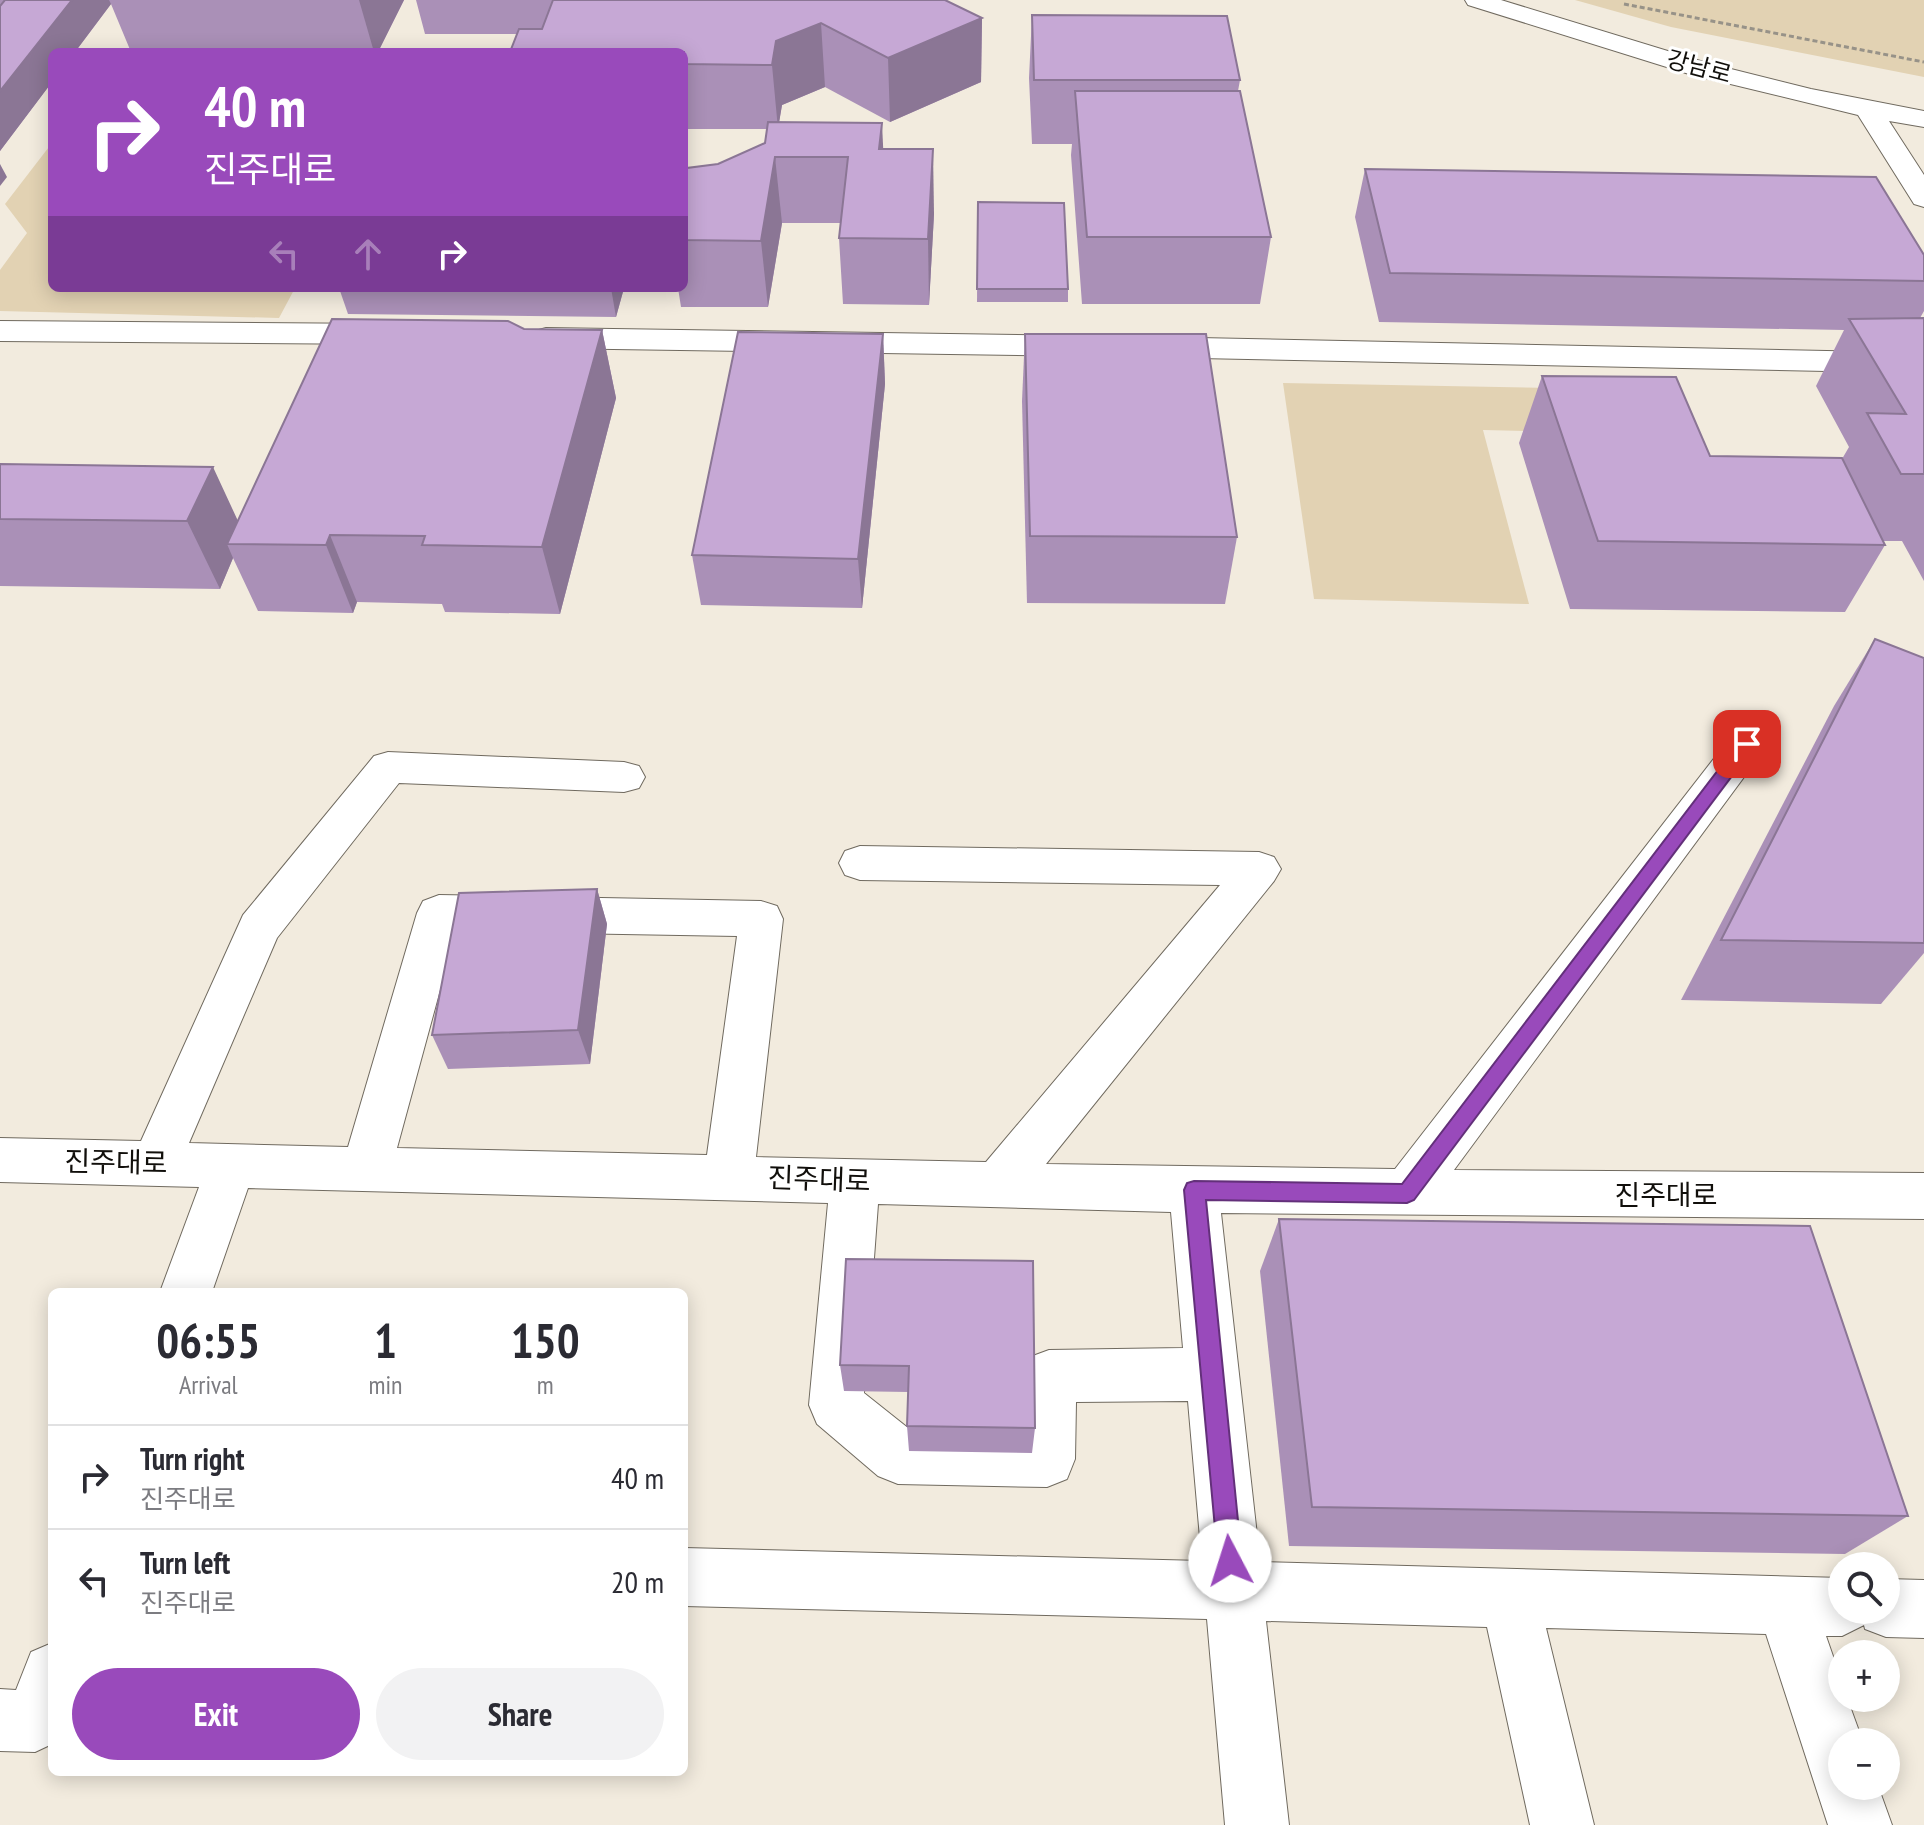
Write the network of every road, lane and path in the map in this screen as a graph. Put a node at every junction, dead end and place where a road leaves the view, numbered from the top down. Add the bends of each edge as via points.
1 (1477, 0) edge
2 (1612, 0) edge
3 (1924, 62) edge
4 (1869, 110) junction
5 (1924, 119) edge
6 (1924, 198) edge
7 (0, 331) edge
8 (423, 335) edge
9 (519, 337) edge
10 (1924, 363) edge
11 (1747, 744) dead end
12 (624, 777) dead end
13 (860, 863) dead end
14 (0, 1160) edge
15 (156, 1162) junction
16 (232, 1164) junction
17 (367, 1167) junction
18 (729, 1177) junction
19 (855, 1181) junction
20 (999, 1184) junction
21 (1194, 1190) junction
22 (1407, 1193) junction
23 (1924, 1196) edge
24 (187, 1288) edge
25 (1212, 1374) junction
26 (688, 1577) edge
27 (1233, 1592) junction
28 (1510, 1598) junction
29 (1814, 1606) edge
30 (1900, 1608) edge
31 (1924, 1609) edge
32 (48, 1684) edge
33 (0, 1720) edge
34 (1835, 1728) edge
35 (1852, 1800) edge
36 (1257, 1825) edge
37 (1562, 1825) edge
38 (1860, 1825) edge

1 - 4 street, 강남로 via 1673,61
2 - 3 path
4 - 5 street, 강남로
4 - 6 street
7 - 8 street
9 - 10 street
11 - 22 street
12 - 15 street via 388,767 259,928
13 - 20 street via 1259,869
14 - 15 street, 진주대로
15 - 16 street, 진주대로
16 - 17 street, 진주대로
16 - 24 street
17 - 18 street, 진주대로
17 - 18 street via 439,913 761,919
18 - 19 street, 진주대로
19 - 20 street, 진주대로
19 - 25 street via 836,1405 898,1456 1047,1459 1049,1376
20 - 21 street, 진주대로
21 - 22 street, 진주대로
21 - 25 street
22 - 23 street, 진주대로
25 - 27 street
26 - 27 street
27 - 28 street
27 - 36 street
28 - 29 street
28 - 37 street
29 - 34 street
30 - 31 street
32 - 33 street via 35,1721
35 - 38 street

